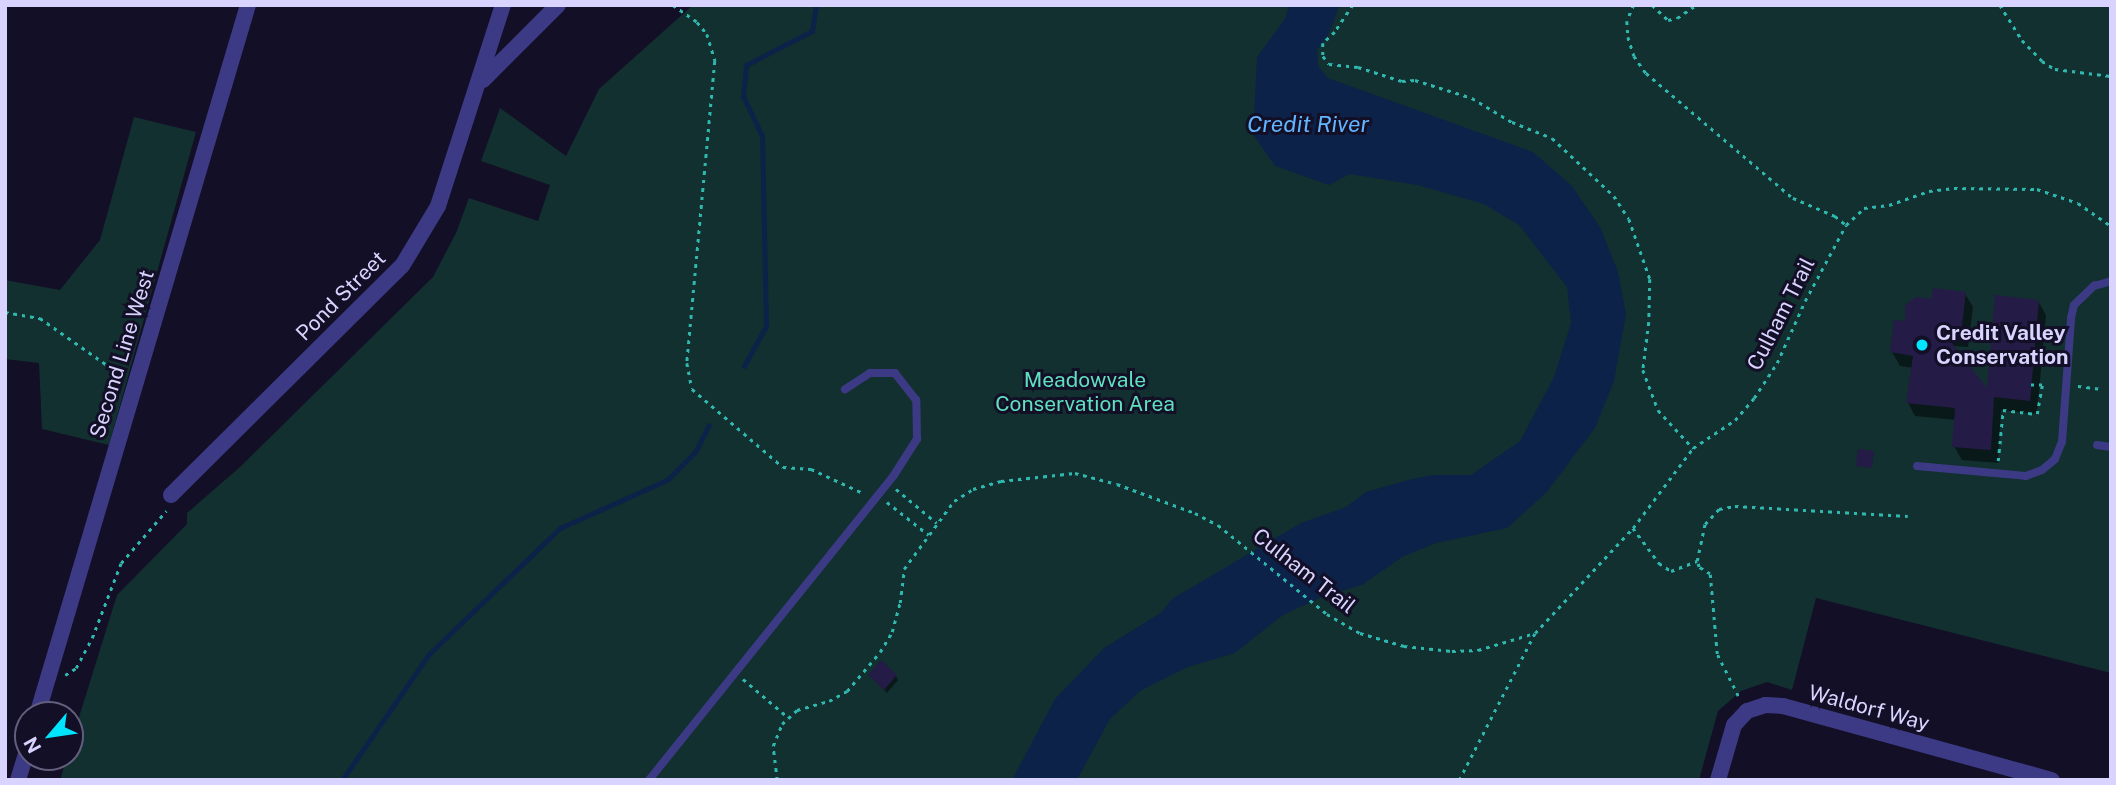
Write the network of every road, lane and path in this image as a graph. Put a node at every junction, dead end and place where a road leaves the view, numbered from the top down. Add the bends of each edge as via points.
1 (248, 5) edge
2 (503, 5) edge
3 (558, 5) edge
4 (673, 5) edge
5 (1353, 5) edge
6 (1634, 5) edge
7 (1652, 5) edge
8 (1696, 5) edge
9 (2000, 5) edge
10 (2111, 76) edge
11 (480, 83) junction
12 (1846, 225) junction
13 (2111, 226) edge
14 (2111, 281) edge
15 (5, 312) edge
16 (136, 384) junction
17 (2031, 385) dead end
18 (845, 389) dead end
19 (2097, 445) dead end
20 (2111, 447) edge
21 (1693, 449) junction
22 (1917, 466) dead end
23 (1997, 474) junction
24 (888, 483) junction
25 (171, 495) joint
26 (877, 496) junction
27 (1908, 516) dead end
28 (937, 523) junction
29 (1633, 528) junction
30 (929, 535) junction
31 (1697, 561) junction
32 (1535, 633) junction
33 (735, 673) junction
34 (49, 675) junction
35 (41, 701) edge
36 (1747, 711) junction
37 (789, 718) junction
38 (649, 780) edge
39 (777, 780) edge
40 (1460, 780) edge
41 (1718, 780) edge
42 (2052, 780) edge

1 - 16 street, Second Line West
2 - 11 street, Pond Street
3 - 11 street
4 - 26 path via 707,34 715,61 687,363 692,388 783,467 811,469
5 - 21 path via 1323,43 1329,64 1358,67 1402,81 1415,79 1472,98 1512,122 1552,138 1614,196 1629,219 1650,279 1643,370 1658,410
6 - 12 path via 1627,21 1628,37 1646,73 1793,198
7 - 8 path via 1668,20
9 - 10 path via 2042,61 2055,69
11 - 25 street, Pond Street via 438,206 402,266
12 - 13 path, Culham Trail via 1864,208 1929,191 2014,188 2037,189 2078,203
12 - 21 path, Culham Trail via 1755,398 1735,420
14 - 23 lane via 2094,286 2074,305 2062,442 2054,460 2026,476
15 - 16 path via 40,318
16 - 34 street, Second Line West
17 - 23 path via 2042,385 2037,414 2003,410
18 - 24 lane via 870,373 895,373 916,400 918,439
19 - 20 lane
21 - 29 path, Culham Trail
22 - 23 lane
24 - 26 lane
24 - 28 path
25 - 34 path via 170,505 148,536 121,563 76,668 62,676
26 - 30 path
26 - 33 lane
27 - 31 path via 1735,506 1719,509 1706,524
28 - 30 path, Culham Trail
28 - 32 path, Culham Trail via 954,501 973,489 1001,481 1075,473 1195,513 1238,541 1327,614 1360,633 1404,646 1452,651 1509,643
29 - 31 path via 1659,563 1671,571
29 - 32 path, Culham Trail
30 - 37 path, Culham Trail via 904,569 892,632 880,652 847,691 797,710
31 - 36 path via 1710,574 1720,665
32 - 40 path
33 - 37 path
33 - 38 lane
34 - 35 street, Second Line West
36 - 41 street via 1730,736
36 - 42 street, Waldorf Way via 1783,706
37 - 39 path via 773,747

